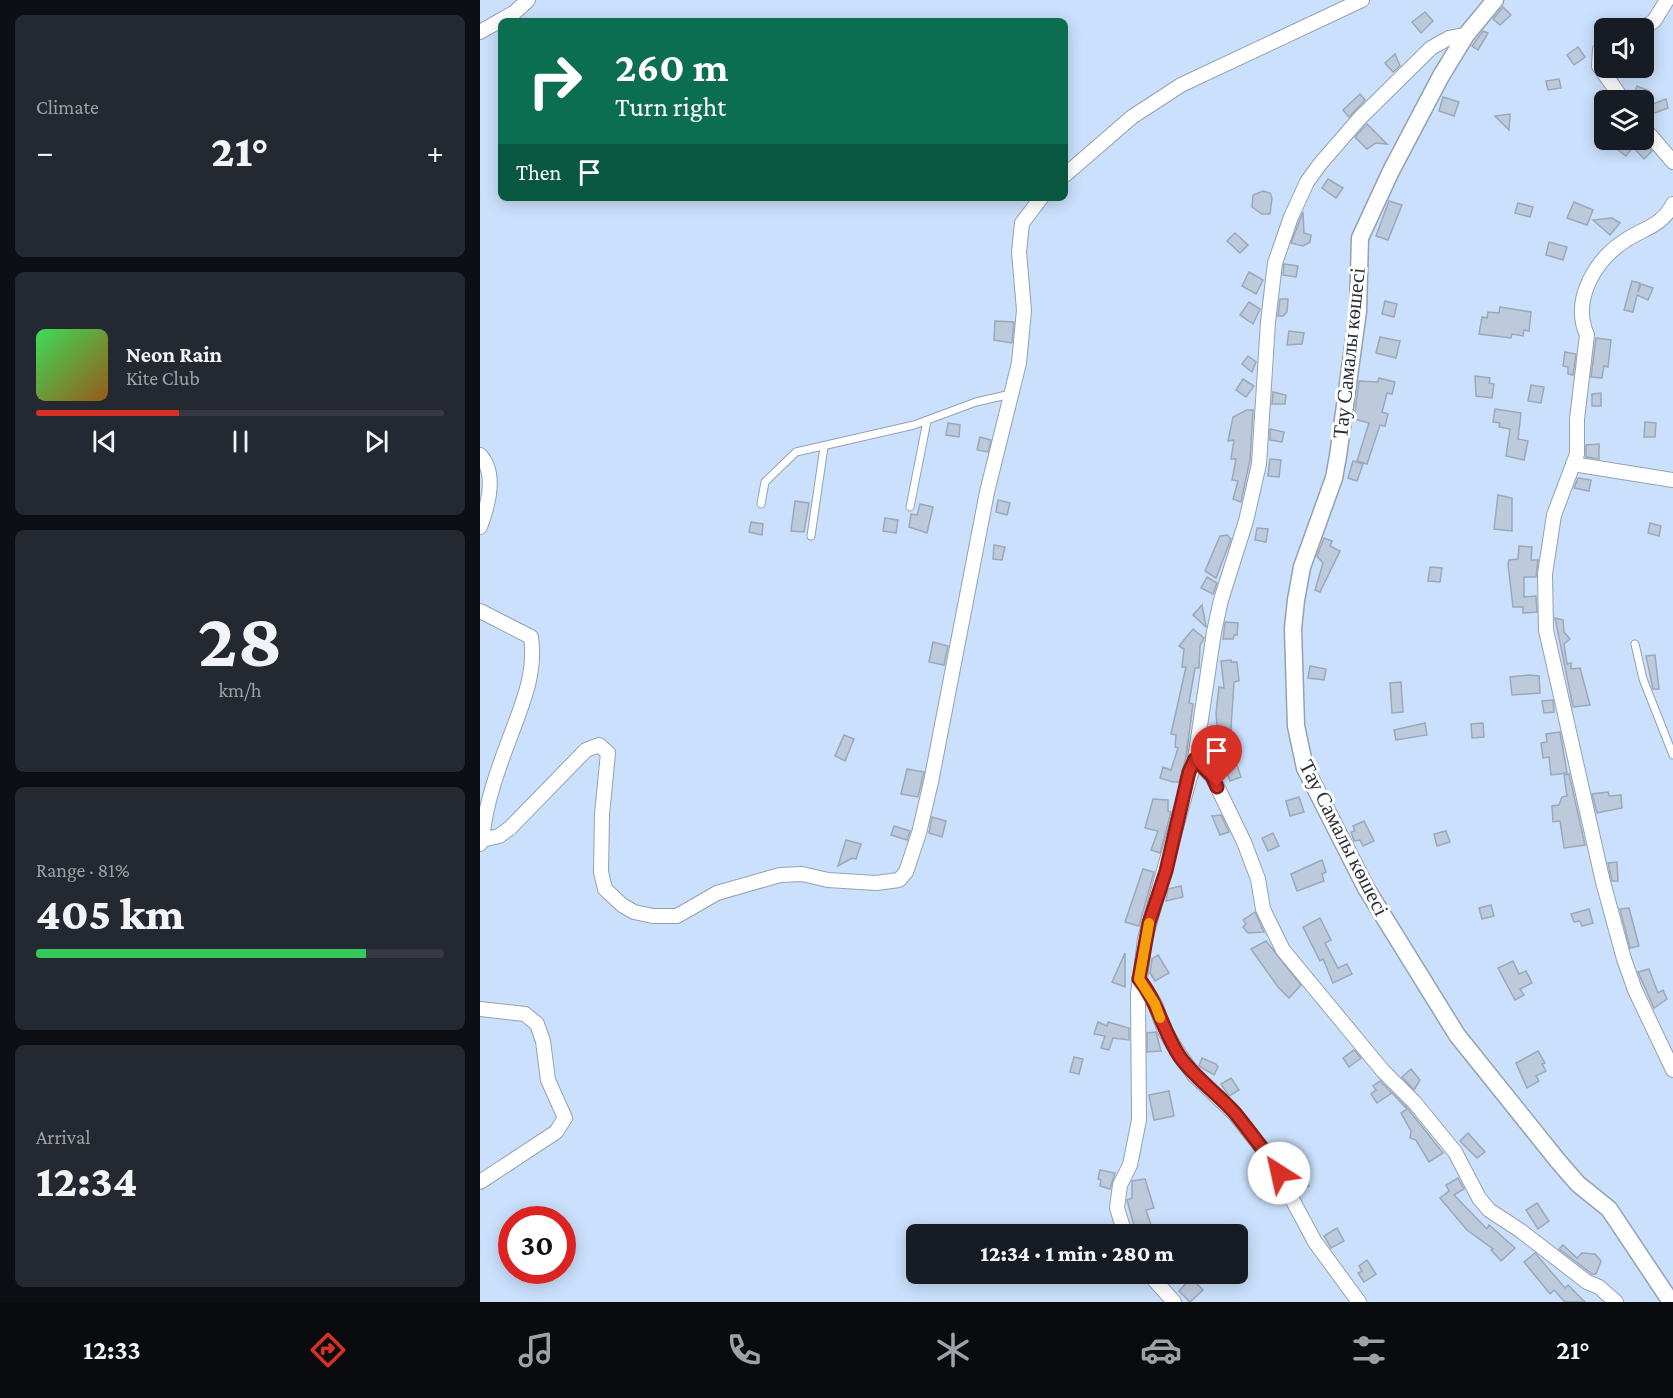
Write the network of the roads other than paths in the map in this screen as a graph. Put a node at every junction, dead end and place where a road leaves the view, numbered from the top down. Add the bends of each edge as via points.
1 (528, 0) edge
2 (1362, 0) edge
3 (1495, 0) edge
4 (1668, 0) edge
5 (504, 18) edge
6 (1654, 21) edge
7 (498, 22) edge
8 (480, 32) edge
9 (1466, 34) junction
10 (1654, 140) edge
11 (1673, 162) edge
12 (1068, 172) edge
13 (1039, 201) edge
14 (1673, 204) edge
15 (1011, 394) junction
16 (927, 421) junction
17 (824, 447) junction
18 (480, 455) edge
19 (1573, 464) junction
20 (1673, 480) edge
21 (761, 504) dead end
22 (910, 507) dead end
23 (480, 526) edge
24 (812, 536) dead end
25 (480, 611) edge
26 (1635, 644) dead end
27 (1673, 755) edge
28 (1195, 759) junction
29 (481, 842) edge
30 (1139, 979) junction
31 (480, 1009) edge
32 (1673, 1070) edge
33 (480, 1182) edge
34 (1122, 1224) edge
35 (1158, 1284) edge
36 (1174, 1302) edge
37 (1359, 1302) edge
38 (1616, 1302) edge
39 (1671, 1302) edge

1 - 5 street
2 - 12 street via 1181,85 1132,117
3 - 9 street, Тау Самалы көшесі
4 - 6 street
7 - 8 street
9 - 28 street via 1431,48 1359,119 1307,182 1291,217 1275,263 1259,464 1214,632
9 - 39 street, Тау Самалы көшесі via 1415,123 1360,238 1357,322 1336,467 1302,567 1296,600 1296,726 1305,768 1366,888 1457,1035 1564,1169 1610,1209
10 - 11 street
13 - 15 street via 1022,223 1019,239 1023,328
14 - 19 street via 1652,228 1626,239 1606,256 1586,286 1582,324 1587,335 1577,419 1578,448
15 - 16 lane via 976,402
15 - 29 street via 987,492 921,823 906,872 899,880 876,884 802,874 780,875 717,893 677,916 634,912 612,897 603,881 602,814 608,753 599,745 586,750 510,828
16 - 17 lane
16 - 22 lane
17 - 21 lane via 796,452 783,462 765,482
17 - 24 lane
18 - 23 street via 488,464 490,479
19 - 20 street
19 - 32 street via 1554,515 1545,573 1546,630 1615,928 1635,990
25 - 29 street via 531,637 534,657 528,687 495,780
26 - 27 lane via 1643,679
28 - 30 street via 1153,907
28 - 38 street via 1212,776 1244,842 1258,879 1263,909 1283,950 1455,1152 1489,1210
30 - 34 street via 1139,1119 1130,1165 1120,1185 1117,1208
30 - 37 street via 1179,1054 1270,1158 1315,1242
31 - 33 street via 525,1014 537,1024 548,1080 565,1118 556,1132
35 - 36 street

